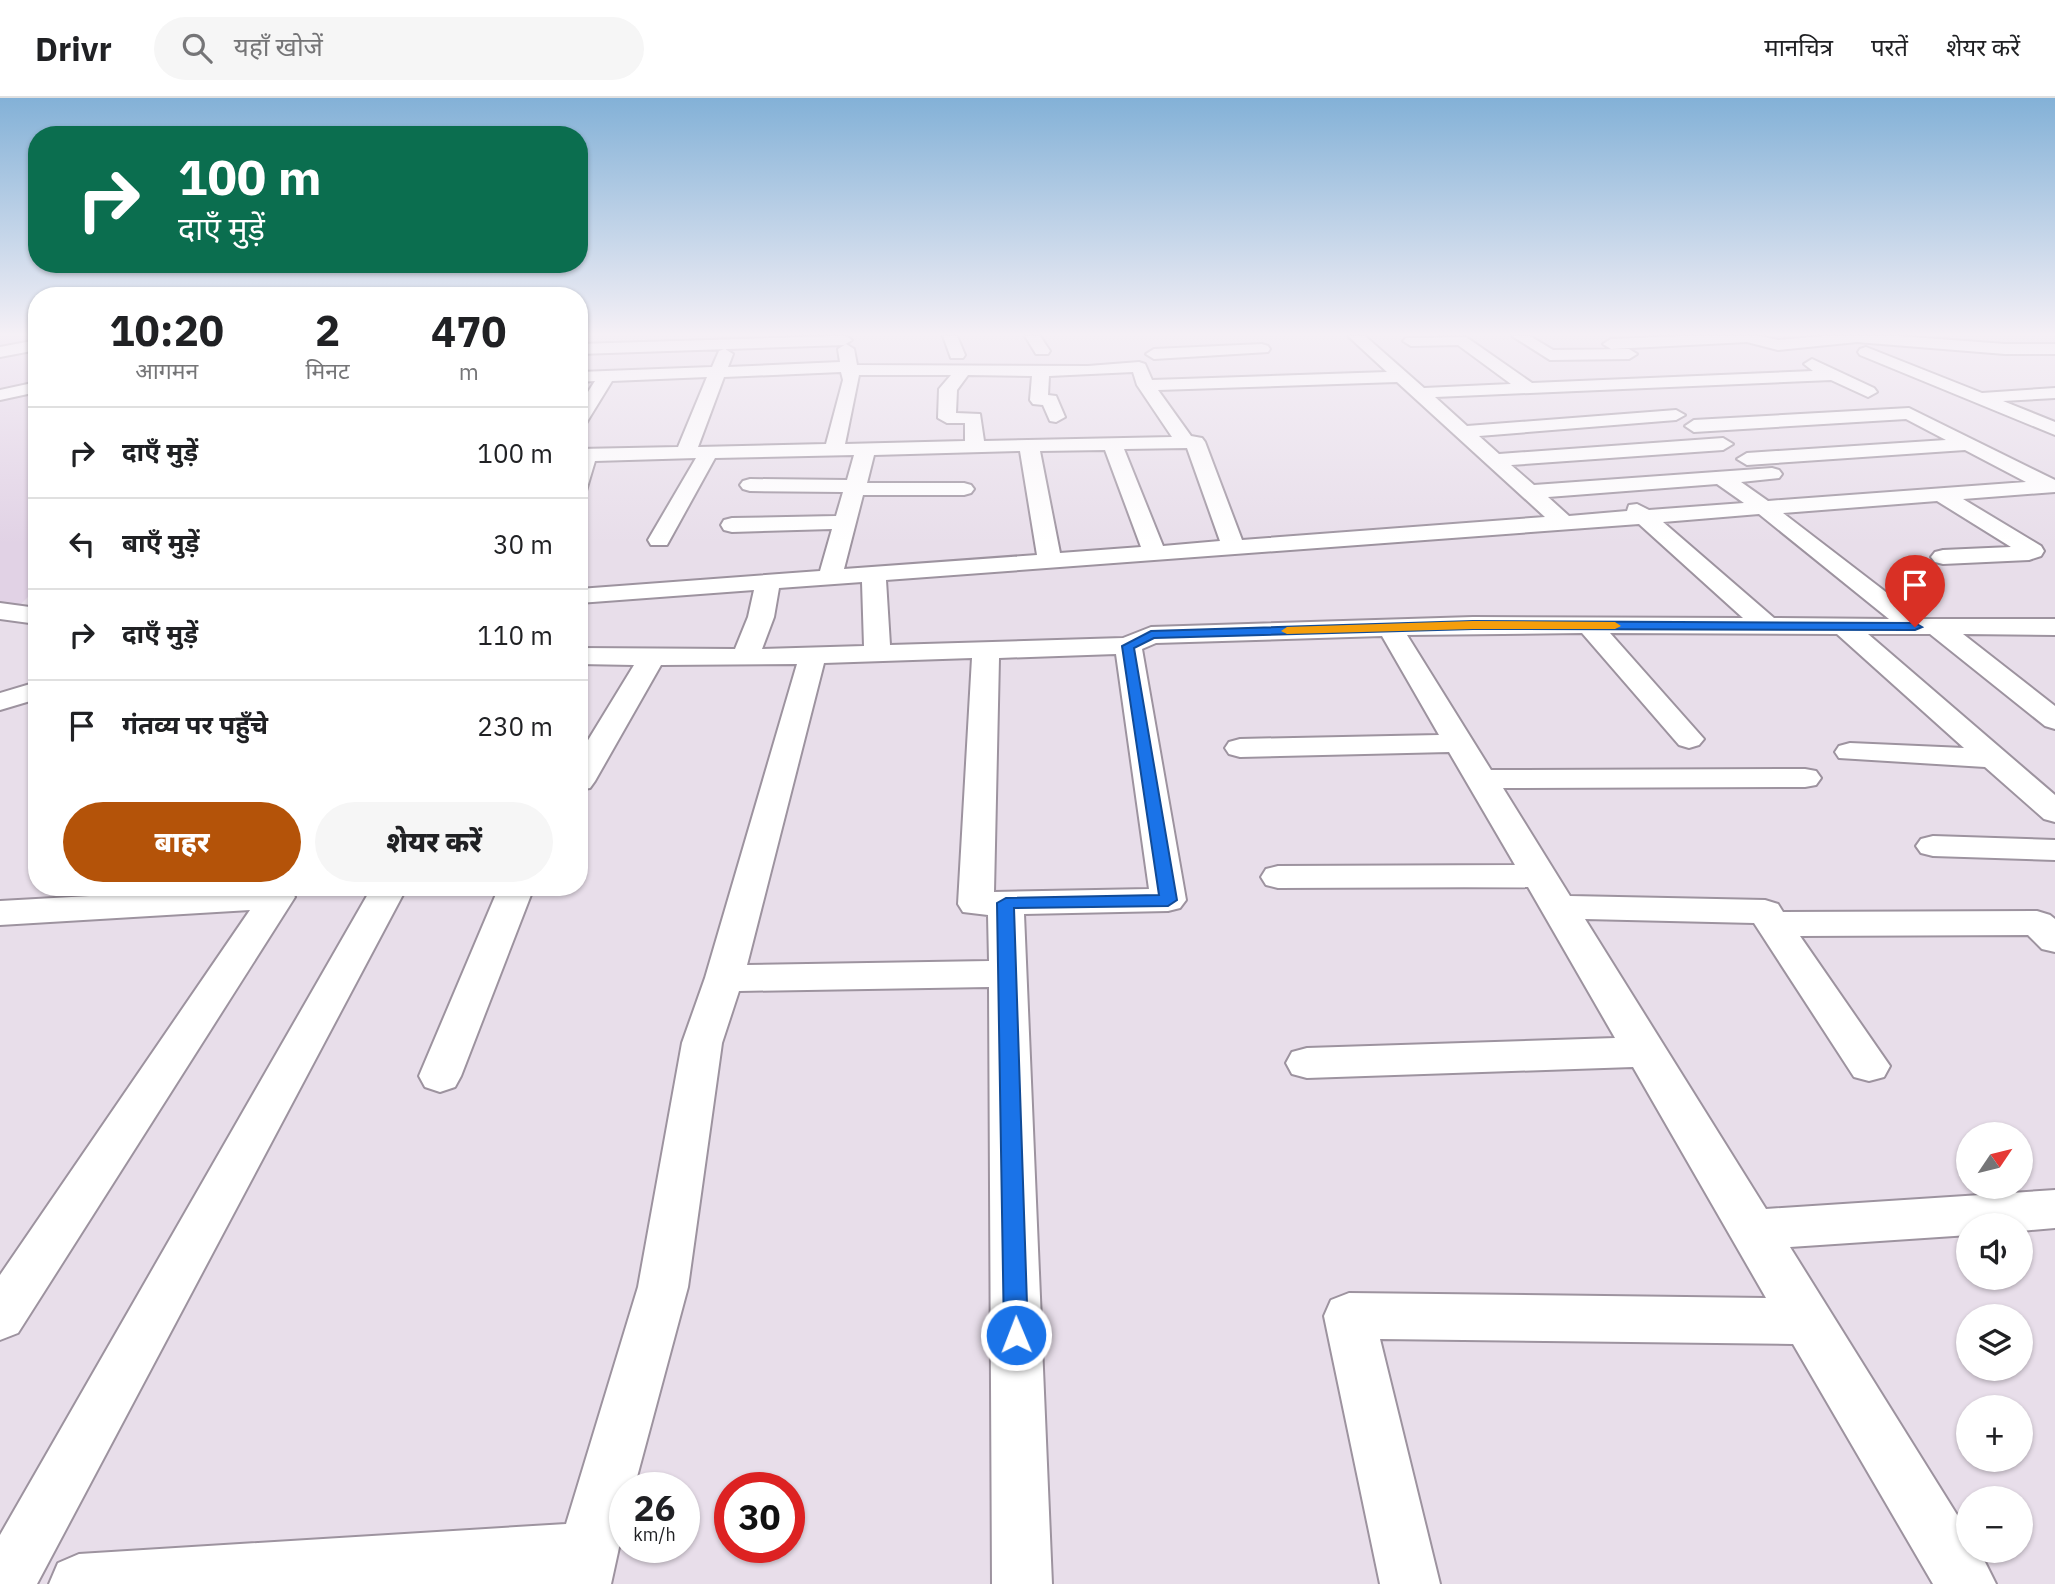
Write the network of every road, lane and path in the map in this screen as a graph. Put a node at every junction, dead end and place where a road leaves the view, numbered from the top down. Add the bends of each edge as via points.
1 (706, 405) edge
2 (845, 405) edge
3 (947, 405) edge
4 (1052, 405) edge
5 (1159, 405) edge
6 (1433, 405) edge
7 (1660, 405) edge
8 (1996, 405) edge
9 (1676, 415) junction
10 (1056, 417) dead end
11 (1694, 426) junction
12 (2055, 429) edge
13 (1463, 432) junction
14 (1185, 442) junction
15 (1112, 444) junction
16 (1723, 444) junction
17 (1967, 444) junction
18 (1029, 445) junction
19 (975, 446) junction
20 (834, 449) junction
21 (866, 449) junction
22 (709, 452) junction
23 (686, 453) junction
24 (588, 455) edge
25 (1747, 459) junction
26 (1493, 460) junction
27 (1721, 478) junction
28 (2050, 483) edge
29 (750, 485) dead end
30 (855, 487) junction
31 (964, 489) dead end
32 (1935, 491) junction
33 (1529, 492) junction
34 (1759, 504) junction
35 (1641, 513) junction
36 (1559, 519) junction
37 (845, 522) junction
38 (732, 525) dead end
39 (659, 540) dead end
40 (1231, 543) junction
41 (1153, 549) junction
42 (1049, 557) junction
43 (1943, 557) dead end
44 (830, 573) junction
45 (874, 574) junction
46 (768, 582) junction
47 (588, 586) edge
48 (588, 595) edge
49 (0, 611) edge
50 (28, 615) edge
51 (1589, 625) junction
52 (1767, 626) junction
53 (1844, 626) junction
54 (1926, 627) junction
55 (2055, 627) edge
56 (1390, 628) junction
57 (1128, 646) junction
58 (986, 650) junction
59 (877, 653) junction
60 (813, 655) junction
61 (588, 656) edge
62 (652, 657) junction
63 (745, 657) junction
64 (28, 684) edge
65 (0, 693) edge
66 (28, 693) edge
67 (0, 702) edge
68 (2055, 720) edge
69 (1689, 739) dead end
70 (1459, 743) junction
71 (1240, 748) dead end
72 (1850, 752) dead end
73 (1993, 758) junction
74 (588, 766) edge
75 (1805, 778) dead end
76 (1481, 779) junction
77 (2055, 812) edge
78 (1933, 846) dead end
79 (2055, 850) edge
80 (1278, 877) dead end
81 (1549, 892) junction
82 (385, 896) edge
83 (513, 896) edge
84 (1006, 903) junction
85 (0, 913) edge
86 (1773, 924) junction
87 (2055, 940) edge
88 (1007, 974) junction
89 (724, 978) junction
90 (1646, 1052) junction
91 (1307, 1063) dead end
92 (1869, 1066) dead end
93 (440, 1076) dead end
94 (2055, 1209) edge
95 (1753, 1230) junction
96 (0, 1317) edge
97 (1808, 1321) junction
98 (584, 1568) edge
99 (5, 1584) edge
100 (79, 1584) edge
101 (1022, 1584) edge
102 (1410, 1584) edge
103 (1966, 1584) edge

1 - 23 street
2 - 20 street
3 - 19 street via 947,418 974,418
4 - 10 street
5 - 14 street
6 - 13 street
7 - 9 street
8 - 12 street
9 - 11 street
9 - 13 street
11 - 16 street
11 - 17 street via 1902,412
13 - 26 street
14 - 15 street
14 - 40 street via 1195,442
15 - 18 street
15 - 41 street
16 - 25 street
16 - 26 street
17 - 25 street
17 - 28 street
18 - 19 street
18 - 42 street
19 - 21 street
20 - 21 street
20 - 22 street
21 - 30 street
22 - 23 street
22 - 39 street
23 - 24 street
25 - 27 street via 1772,474
26 - 33 street
27 - 33 street
27 - 34 street
28 - 32 street
29 - 30 street
30 - 31 street
30 - 37 street
32 - 34 street
32 - 43 street via 2034,551
33 - 36 street
34 - 35 street
34 - 54 street
35 - 36 street
35 - 52 street
36 - 40 street
37 - 38 street
37 - 44 street
40 - 41 street
41 - 42 street
42 - 44 street
42 - 45 street
44 - 45 street
44 - 46 street
44 - 47 street
45 - 59 street
46 - 48 street
46 - 63 street via 761,617
49 - 50 street
51 - 52 street
51 - 56 street
51 - 69 street
52 - 53 street
53 - 54 street
53 - 73 street
54 - 55 street
54 - 68 street
56 - 57 street via 1151,635
56 - 70 street
57 - 58 street
57 - 84 street via 1168,900
58 - 59 street
58 - 84 street via 976,904
59 - 60 street
60 - 63 street
60 - 89 street
61 - 62 street
62 - 63 street
62 - 74 street
64 - 65 street
66 - 67 street
70 - 71 street
70 - 76 street
72 - 73 street
73 - 77 street
75 - 76 street
76 - 81 street
78 - 79 street
80 - 81 street
81 - 86 street via 1765,912
81 - 90 street
82 - 99 street
83 - 93 street
84 - 88 street
85 - 96 street via 277,897
86 - 87 street via 2037,923
86 - 92 street
88 - 89 street
88 - 101 street
89 - 98 street via 702,1043 663,1287
90 - 91 street
90 - 95 street
94 - 95 street
95 - 97 street
97 - 102 street via 1349,1316
97 - 103 street
98 - 100 street

